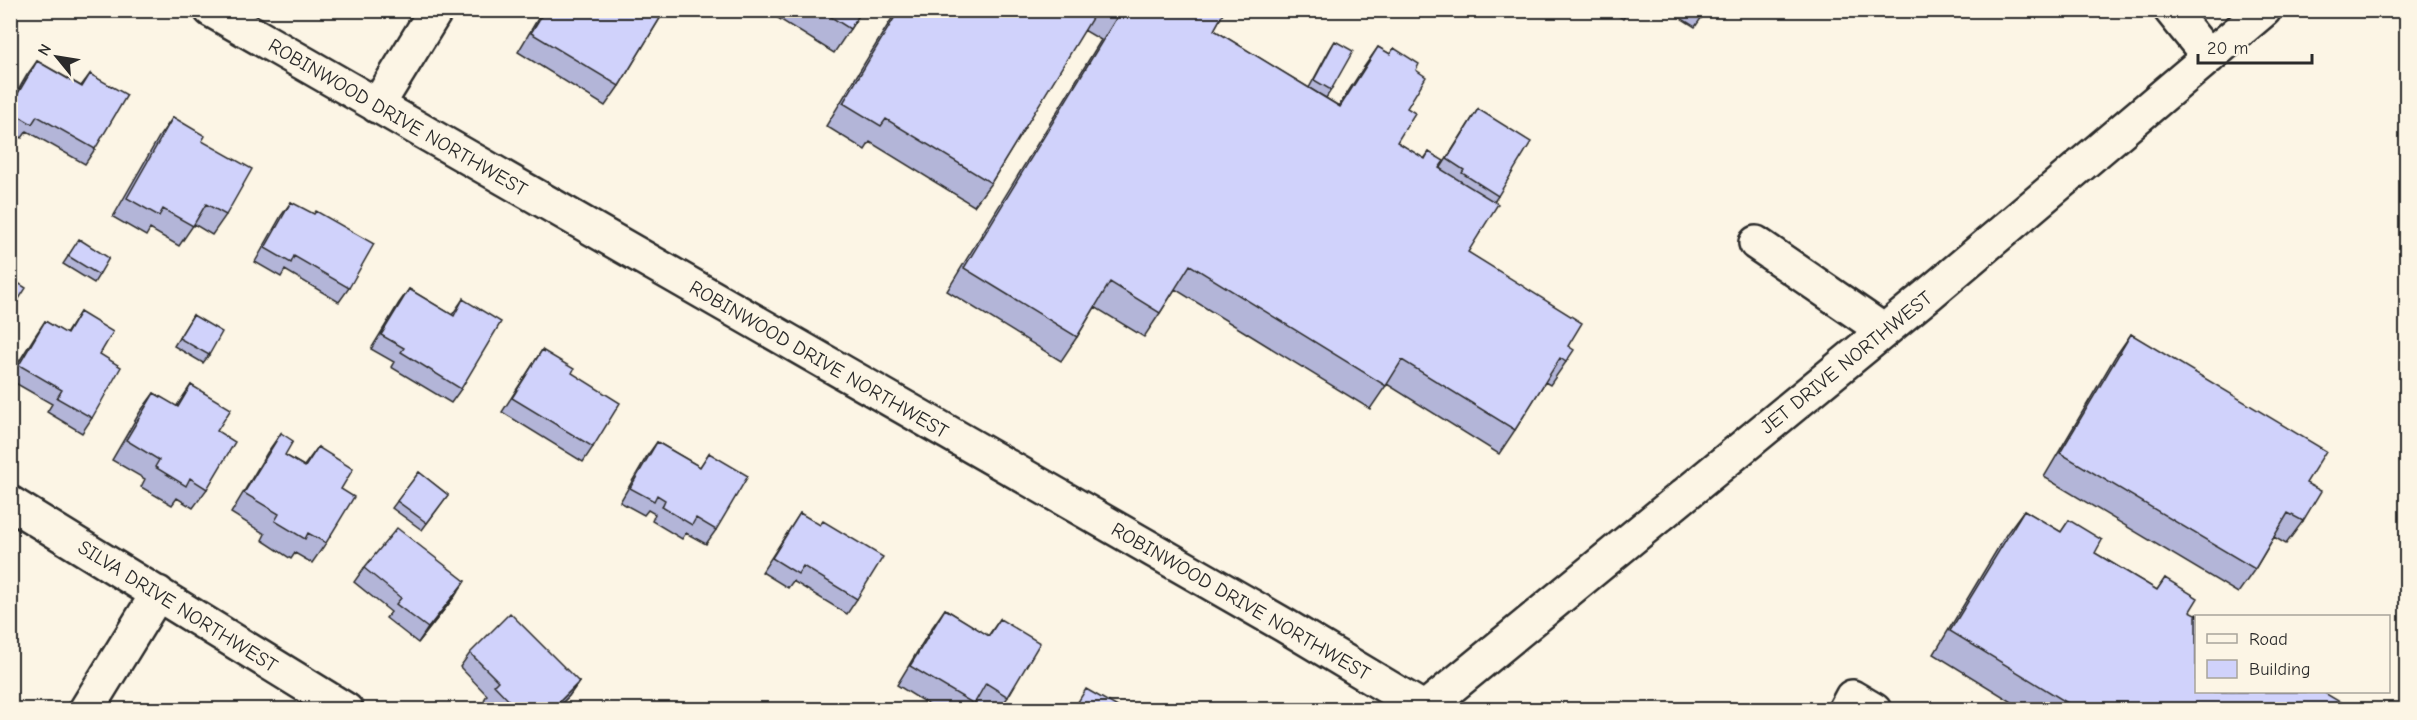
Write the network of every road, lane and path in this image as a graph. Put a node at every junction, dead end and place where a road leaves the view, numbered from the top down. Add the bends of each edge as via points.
1 (211, 10) edge
2 (436, 10) edge
3 (2171, 10) edge
4 (2264, 10) edge
5 (2209, 57) junction
6 (377, 106) junction
7 (1756, 243) dead end
8 (1884, 331) junction
9 (10, 503) edge
10 (158, 593) junction
11 (1425, 709) edge
12 (86, 710) edge
13 (346, 710) edge
14 (1845, 710) edge
15 (1874, 710) edge

1 - 6 street, ROBINWOOD DRIVE NORTHWEST
2 - 6 street
3 - 5 street
4 - 5 street, JET DRIVE NORTHWEST
5 - 8 street, JET DRIVE NORTHWEST
6 - 11 street, ROBINWOOD DRIVE NORTHWEST
7 - 8 street
8 - 11 street, JET DRIVE NORTHWEST
9 - 10 street, SILVA DRIVE NORTHWEST
10 - 12 street
10 - 13 street, SILVA DRIVE NORTHWEST
14 - 15 street via 1852,697

